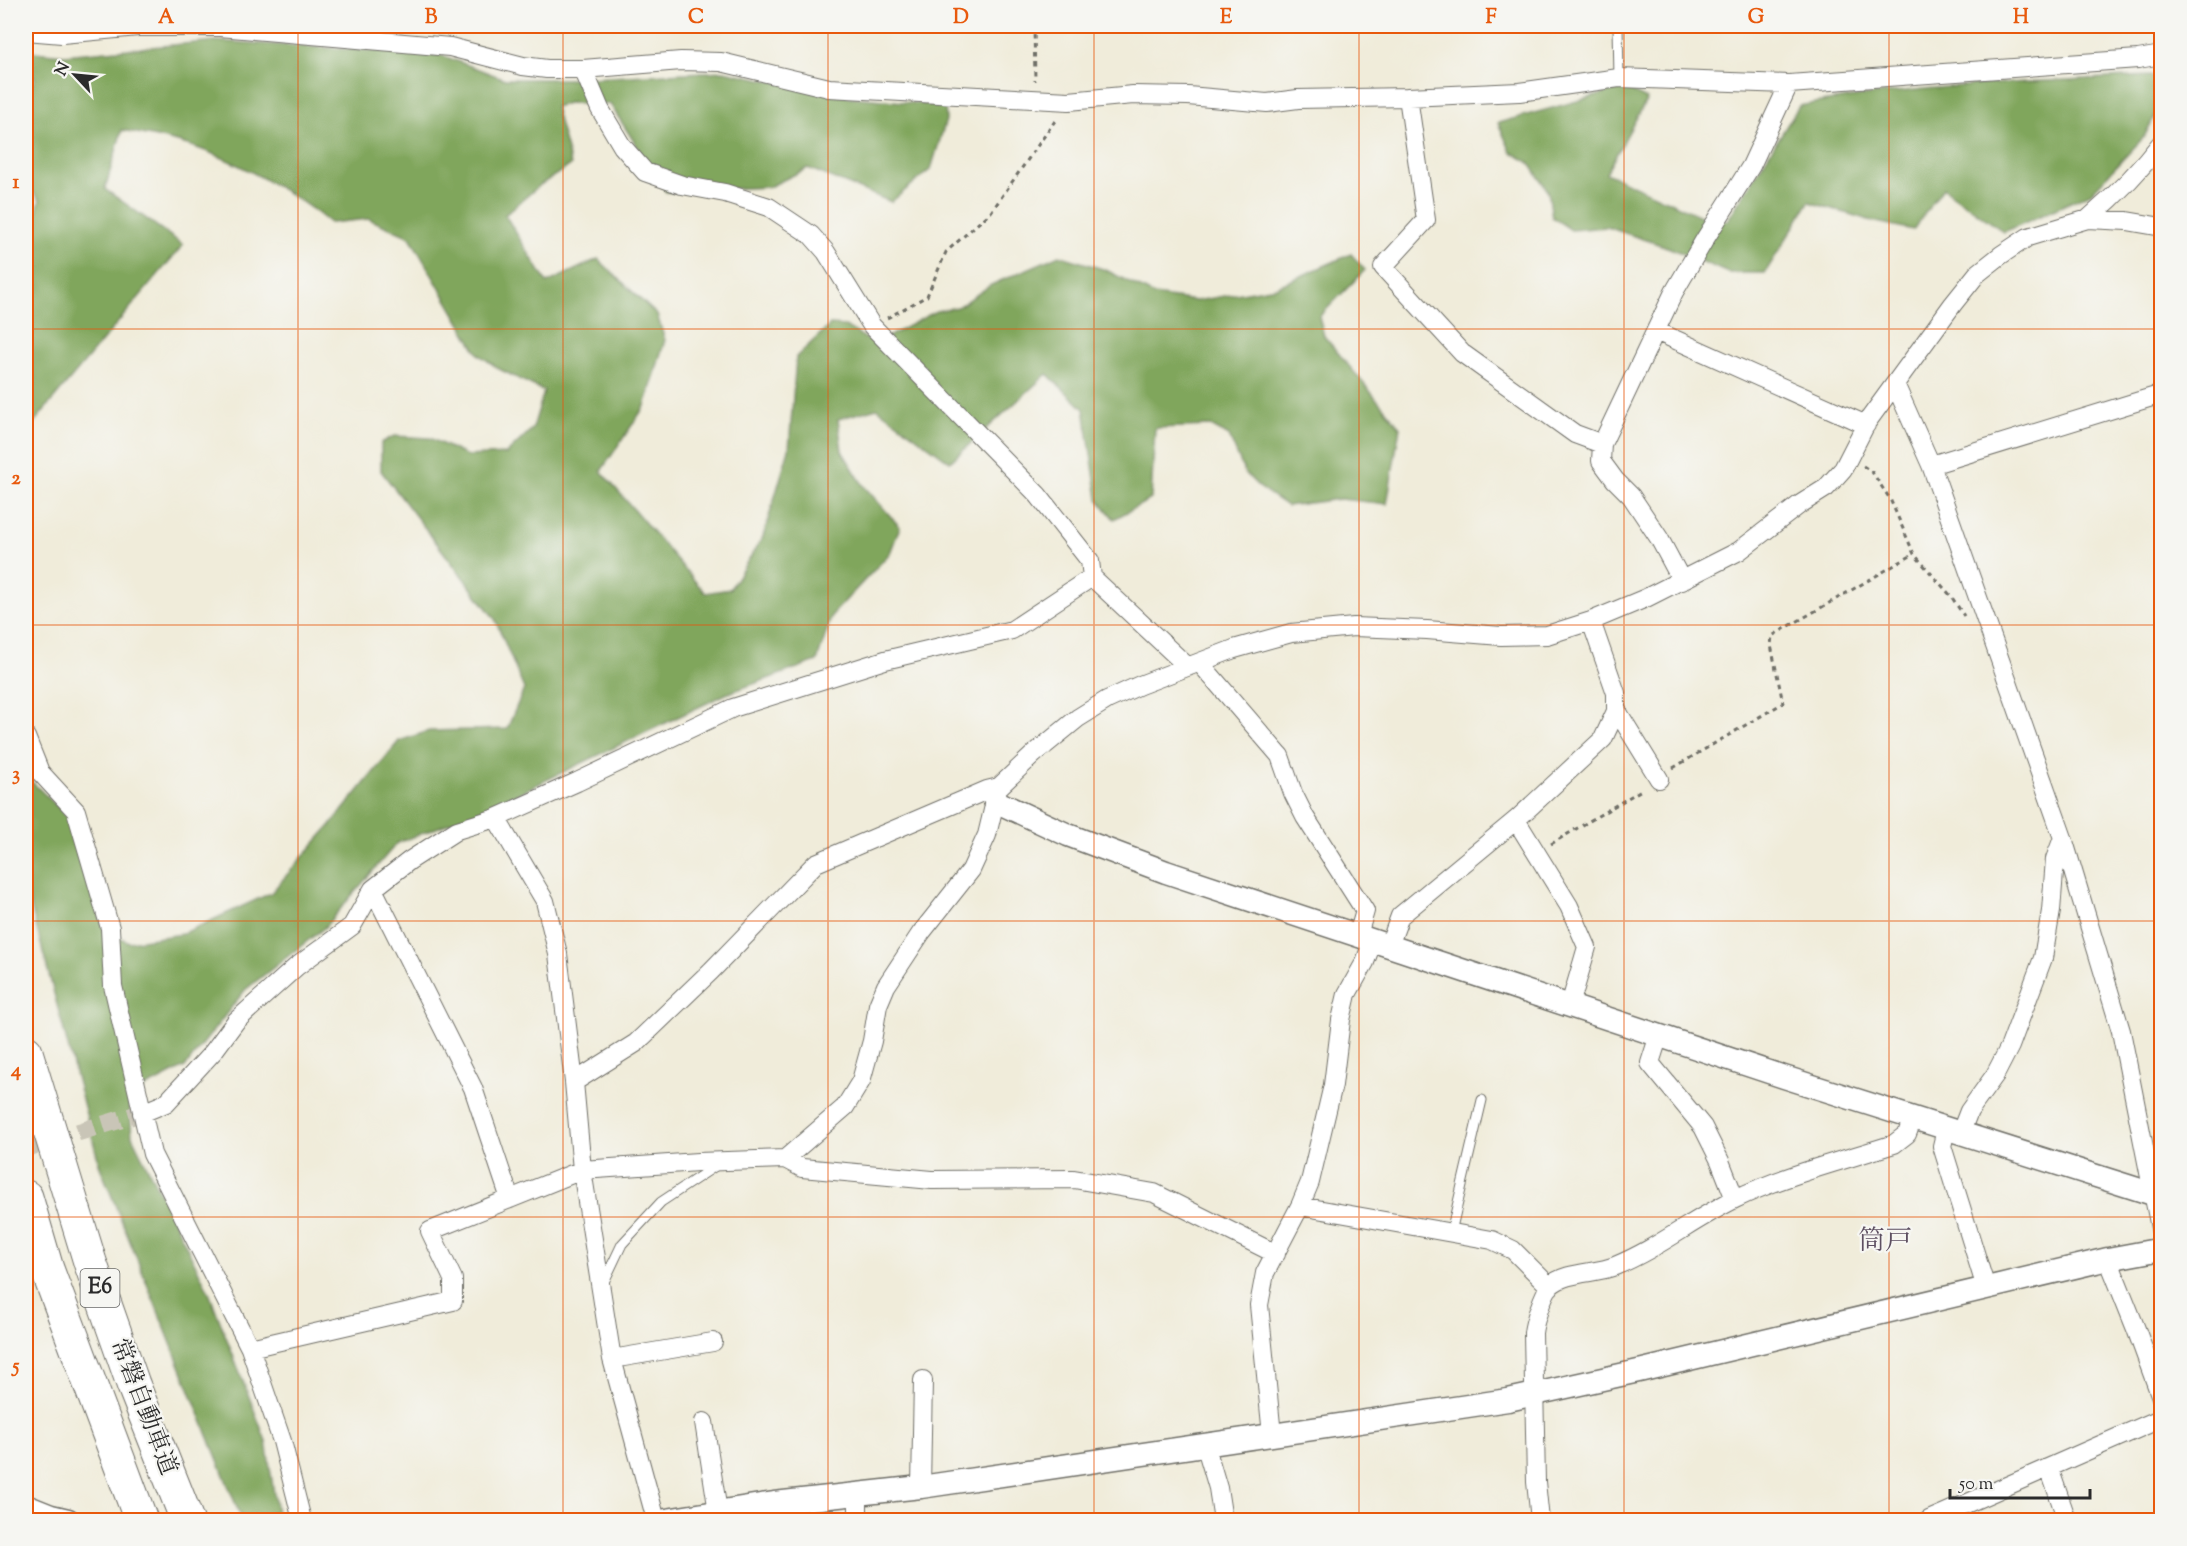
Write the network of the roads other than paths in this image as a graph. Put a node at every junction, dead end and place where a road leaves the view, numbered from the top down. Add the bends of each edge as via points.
1 (1618, 26) edge
2 (26, 31) edge
3 (2162, 55) edge
4 (583, 69) junction
5 (1619, 78) junction
6 (1790, 84) junction
7 (1408, 97) junction
8 (2162, 142) edge
9 (2088, 219) junction
10 (2162, 227) edge
11 (1656, 331) junction
12 (1895, 384) junction
13 (2162, 394) edge
14 (1866, 425) junction
15 (1602, 444) junction
16 (1932, 465) junction
17 (1092, 577) junction
18 (1682, 581) junction
19 (1591, 621) junction
20 (1194, 665) junction
21 (1616, 709) junction
22 (26, 737) edge
23 (1659, 778) road end
24 (997, 794) junction
25 (495, 818) junction
26 (1516, 820) junction
27 (2062, 838) junction
28 (374, 889) junction
29 (1374, 940) junction
30 (1570, 1005) junction
31 (1659, 1035) junction
32 (26, 1052) edge
33 (574, 1082) junction
34 (1482, 1100) dead end
35 (142, 1113) junction
36 (1912, 1118) junction
37 (1953, 1132) junction
38 (785, 1159) junction
39 (723, 1161) junction
40 (582, 1170) junction
41 (2153, 1194) junction
42 (26, 1197) edge
43 (510, 1199) junction
44 (1736, 1199) junction
45 (1300, 1206) junction
46 (1451, 1232) junction
47 (2162, 1238) edge
48 (2162, 1249) edge
49 (1276, 1254) junction
50 (2108, 1259) junction
51 (1550, 1287) junction
52 (1986, 1288) junction
53 (601, 1289) junction
54 (713, 1342) dead end
55 (250, 1348) junction
56 (612, 1359) junction
57 (923, 1380) dead end
58 (1534, 1394) junction
59 (2162, 1400) edge
60 (2162, 1418) edge
61 (704, 1422) dead end
62 (1272, 1435) junction
63 (1205, 1444) junction
64 (2049, 1468) junction
65 (921, 1487) junction
66 (858, 1493) junction
67 (26, 1506) edge
68 (718, 1512) junction
69 (775, 1512) edge
70 (55, 1519) edge
71 (141, 1521) edge
72 (187, 1521) edge
73 (302, 1521) edge
74 (656, 1521) edge
75 (666, 1521) edge
76 (858, 1521) edge
77 (1223, 1521) edge
78 (1540, 1521) edge
79 (1929, 1521) edge
80 (2067, 1521) edge

1 - 5 lane
2 - 4 street via 63,34 138,27 220,27 450,47 523,66
3 - 6 street
4 - 7 street via 681,61 721,62 829,87 1036,100 1133,95 1267,103
4 - 17 street via 616,137 645,172 769,207 811,235 872,326 1038,495 1090,561
5 - 6 street
5 - 7 street via 1519,92
6 - 11 street via 1751,166 1705,238
7 - 15 street via 1426,220 1383,267 1462,353 1575,434
8 - 9 street via 2143,167
9 - 10 street via 2127,220
9 - 12 street via 2028,237 1977,274
11 - 14 street
11 - 15 street
12 - 14 street
12 - 16 street
13 - 16 street
14 - 18 street via 1843,469 1826,488 1739,551
15 - 18 street via 1601,461 1631,496
16 - 27 street
17 - 20 street
17 - 25 street via 1012,630 885,660 733,708
18 - 19 street
19 - 20 street via 1547,635 1354,627 1292,633
19 - 21 street via 1616,693
20 - 24 street via 1107,700 1078,718 1034,754
20 - 29 street via 1280,756 1305,817 1365,911
21 - 23 street
21 - 26 street via 1603,740
22 - 35 street via 40,772 76,811 111,928 113,986
24 - 29 street via 1068,835
24 - 33 street via 987,790 816,863 636,1043
24 - 38 street via 987,835 971,870 921,933 886,986 861,1081 845,1107
25 - 28 street via 457,830
25 - 33 street via 545,901 558,954
26 - 29 street
26 - 30 street via 1569,906 1587,947
27 - 37 street via 2055,859 2043,958 1995,1075
27 - 41 street via 2121,1031
28 - 35 street via 352,926 296,967 236,1021 166,1103
28 - 43 street via 473,1088
29 - 30 street
29 - 45 street via 1347,994 1333,1085 1310,1182
30 - 31 street
31 - 36 street
31 - 44 street via 1650,1064 1703,1127
32 - 72 highway, 常磐自動車道 / E6 via 90,1262
33 - 40 street
34 - 46 lane
35 - 55 street via 152,1154
36 - 37 street
36 - 44 street via 1907,1134 1894,1144
37 - 41 street
37 - 52 street via 1942,1146
38 - 39 street
38 - 49 street via 802,1168 921,1179 1074,1179 1154,1193
39 - 40 street
39 - 53 lane via 661,1202 622,1244
40 - 43 street
40 - 53 street
41 - 47 street
42 - 71 highway, 常磐自動車道 / E6 via 47,1269
43 - 55 street via 430,1231 453,1279 453,1301
44 - 51 street via 1613,1267 1566,1278
45 - 46 street
45 - 49 street
46 - 51 street via 1492,1240 1514,1250
48 - 50 street
49 - 62 street via 1265,1273 1259,1305
50 - 52 street
50 - 59 street
51 - 58 street via 1534,1321
52 - 58 street
53 - 56 street
54 - 56 street
55 - 73 street via 282,1441
56 - 74 street
57 - 65 street
58 - 62 street
58 - 78 street
60 - 64 street
61 - 68 street
62 - 63 street
63 - 65 street
63 - 77 street
64 - 79 street
64 - 80 street
65 - 66 street
66 - 69 street
66 - 76 street
67 - 70 street
68 - 69 street
68 - 75 street

